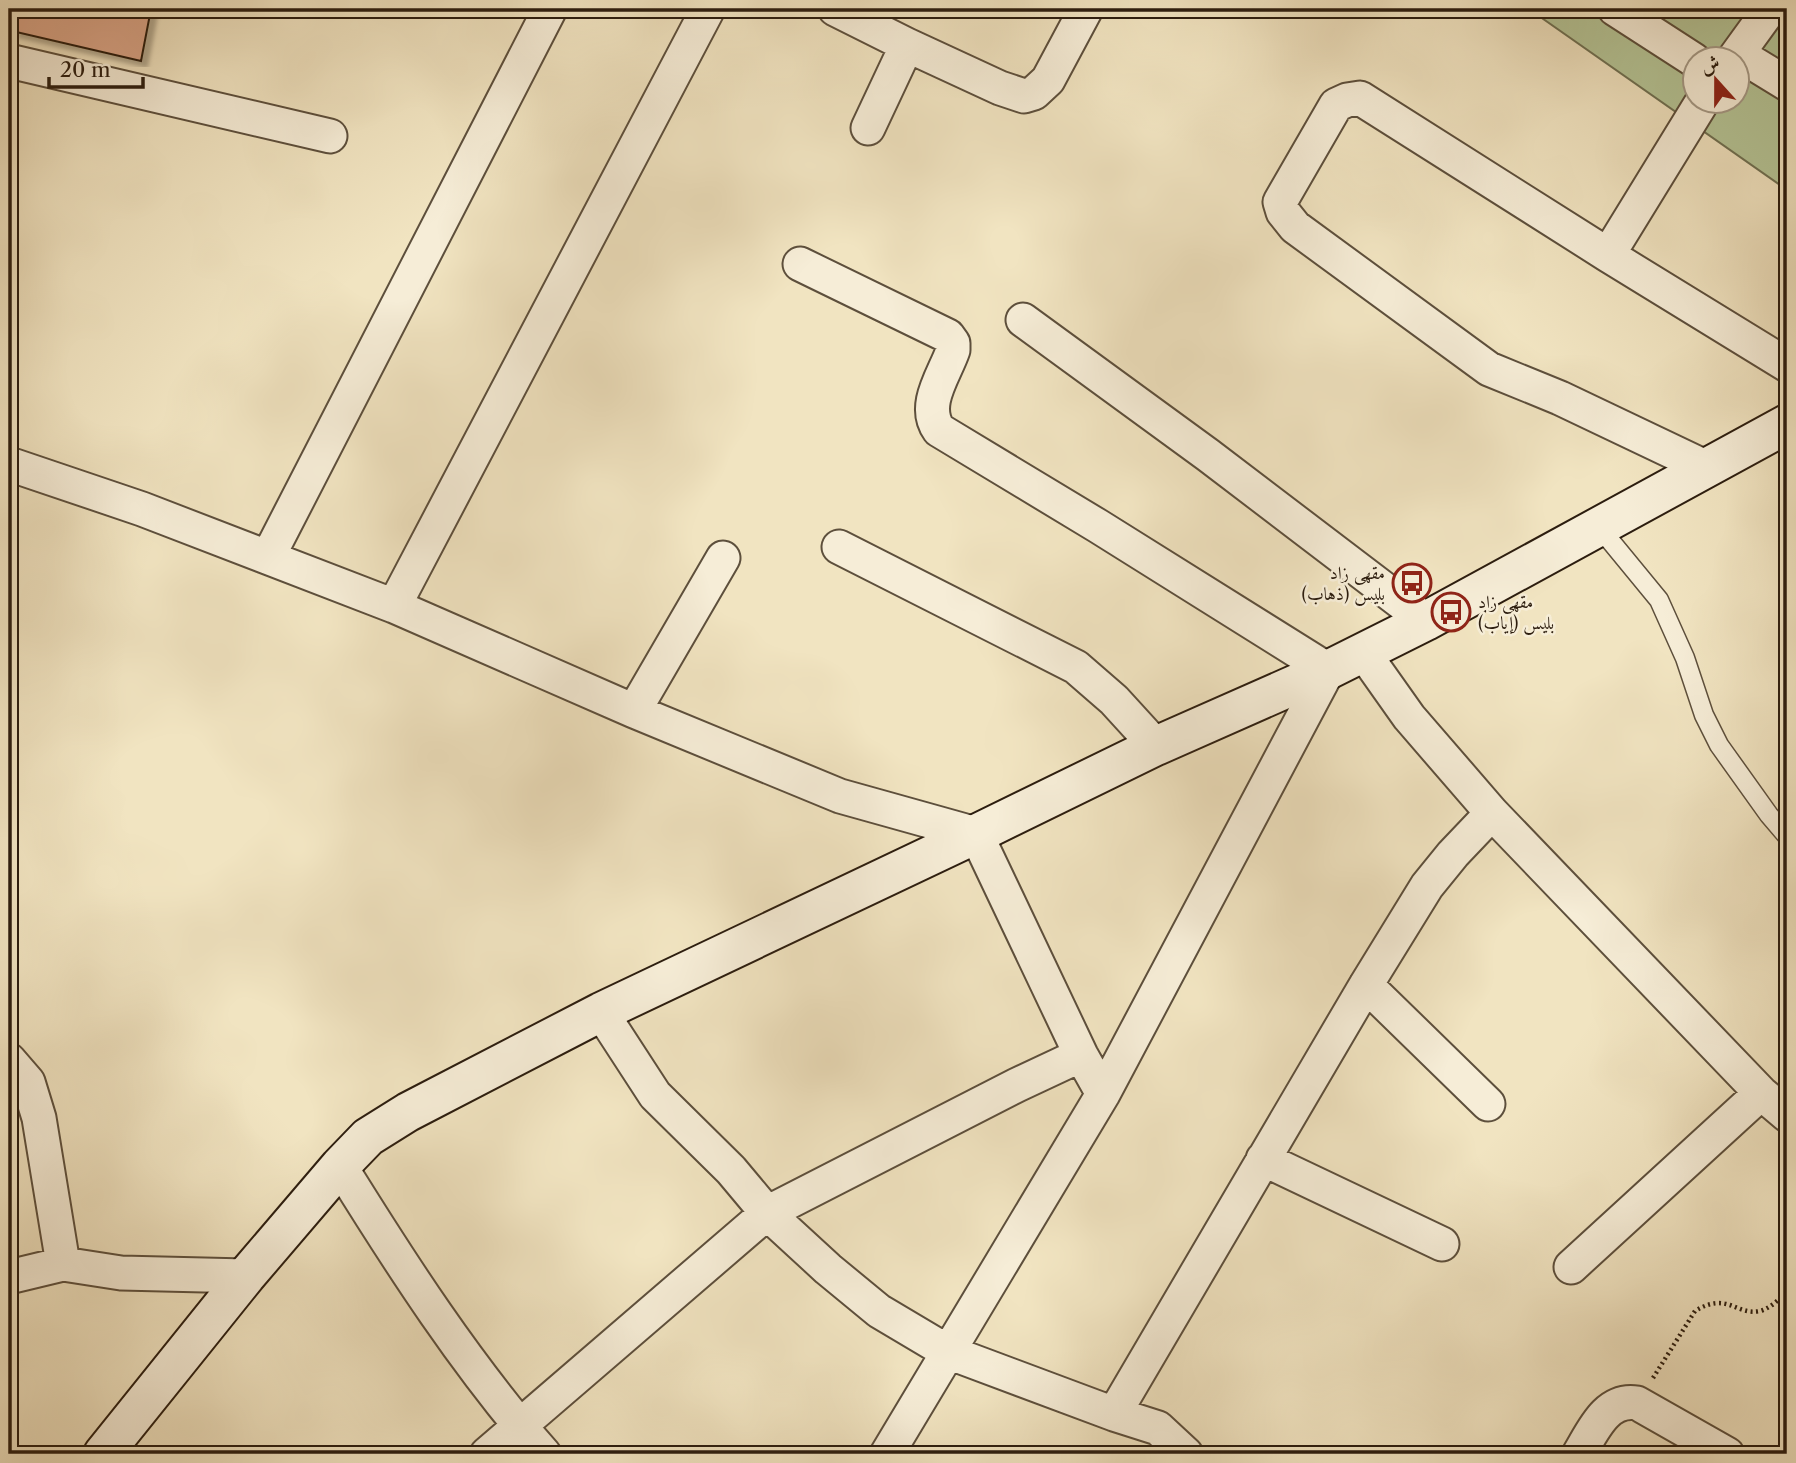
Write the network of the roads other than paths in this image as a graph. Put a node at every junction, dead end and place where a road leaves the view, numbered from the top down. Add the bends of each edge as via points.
1 (550, 9) edge
2 (708, 9) edge
3 (835, 9) edge
4 (1086, 9) edge
5 (1615, 9) edge
6 (1770, 9) edge
7 (907, 45) junction
8 (1744, 46) edge
9 (1680, 50) edge
10 (9, 61) edge
11 (1750, 64) edge
12 (1787, 84) edge
13 (1693, 116) edge
14 (868, 128) dead end
15 (330, 136) dead end
16 (1608, 255) junction
17 (800, 264) dead end
18 (1023, 320) dead end
19 (1787, 365) edge
20 (1787, 424) edge
21 (9, 464) edge
22 (1707, 468) junction
23 (1599, 527) junction
24 (839, 547) dead end
25 (268, 557) junction
26 (723, 558) dead end
27 (394, 606) junction
28 (1426, 621) junction
29 (1363, 652) junction
30 (1328, 670) junction
31 (634, 711) junction
32 (1156, 746) junction
33 (1492, 813) junction
34 (976, 834) junction
35 (1787, 836) edge
36 (1366, 985) junction
37 (601, 1012) junction
38 (1081, 1055) junction
39 (9, 1060) edge
40 (1761, 1093) junction
41 (1103, 1094) junction
42 (1488, 1104) dead end
43 (1787, 1115) edge
44 (1263, 1159) junction
45 (340, 1166) junction
46 (767, 1213) junction
47 (1442, 1244) dead end
48 (63, 1264) junction
49 (1571, 1267) dead end
50 (246, 1276) junction
51 (9, 1277) edge
52 (948, 1352) junction
53 (1114, 1414) junction
54 (520, 1427) junction
55 (103, 1454) edge
56 (487, 1454) edge
57 (544, 1454) edge
58 (887, 1454) edge
59 (1186, 1454) edge
60 (1578, 1454) edge
61 (1727, 1454) edge

1 - 25 street
2 - 27 street
3 - 7 street
4 - 7 street via 1048,80 1024,96
5 - 9 street
6 - 8 street
7 - 14 street
10 - 15 street
11 - 12 street
13 - 16 street
16 - 19 street
16 - 22 street via 1360,98 1336,105 1280,202 1295,227 1489,369
17 - 30 street via 948,336 953,350 934,394 934,423 939,430
18 - 28 street
20 - 22 street
21 - 25 street
22 - 23 street
23 - 28 street
23 - 35 lane via 1659,600 1719,745
24 - 32 street via 1076,667
25 - 27 street
26 - 31 street
27 - 31 street
28 - 29 street
29 - 30 street
29 - 33 street via 1409,717
30 - 32 street
30 - 41 street
31 - 34 street via 840,796
32 - 34 street
33 - 36 street via 1427,886
33 - 40 street
34 - 37 street
34 - 38 street
36 - 42 street
36 - 44 street
37 - 45 street via 408,1112 368,1137
37 - 46 street via 655,1095
38 - 41 street
38 - 46 street
39 - 48 street via 28,1082 39,1118
40 - 43 street
40 - 49 street
41 - 52 street
44 - 47 street
44 - 53 street
45 - 50 street
45 - 54 street via 424,1299
46 - 52 street via 879,1311
46 - 54 street
48 - 50 street via 121,1273
48 - 51 street
50 - 55 street
52 - 53 street
52 - 58 street
53 - 59 street via 1158,1428
54 - 56 street
54 - 57 street
60 - 61 street via 1608,1410 1625,1401 1637,1403

